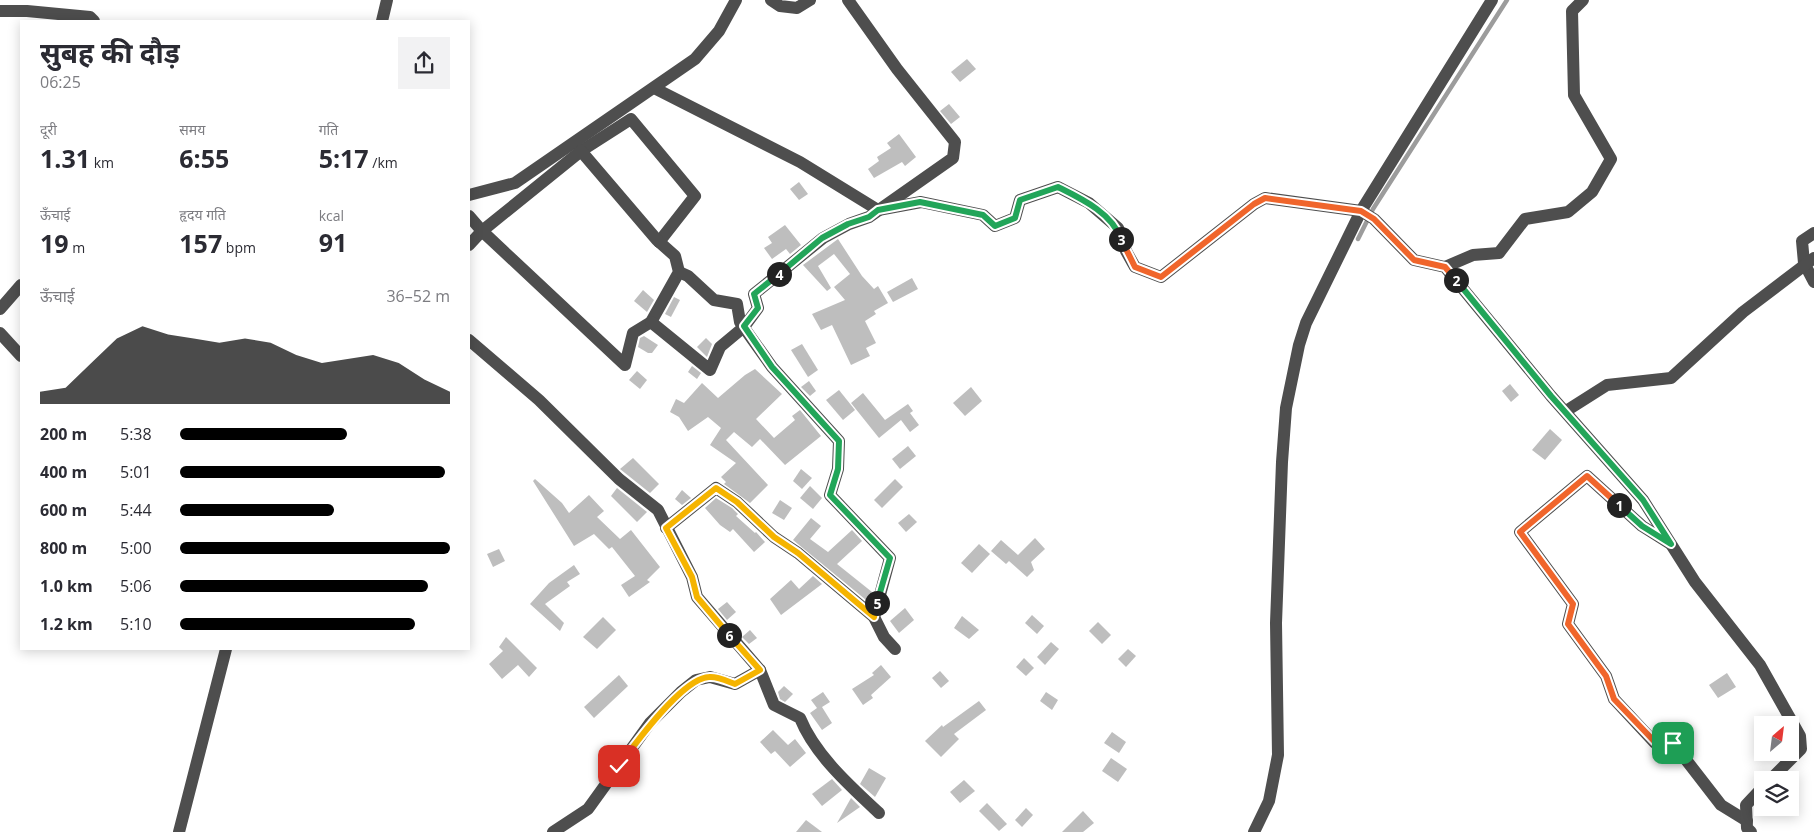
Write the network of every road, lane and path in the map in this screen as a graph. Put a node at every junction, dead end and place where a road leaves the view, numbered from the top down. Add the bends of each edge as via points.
1 (387, 0) edge
2 (736, 0) edge
3 (771, 0) edge
4 (810, 0) edge
5 (848, 0) edge
6 (1492, 0) edge
7 (1583, 0) edge
8 (0, 11) edge
9 (93, 20) edge
10 (382, 20) edge
11 (654, 88) junction
12 (581, 151) junction
13 (470, 195) edge
14 (878, 210) junction
15 (1366, 214) junction
16 (470, 217) edge
17 (482, 231) junction
18 (1814, 233) edge
19 (660, 242) junction
20 (470, 244) edge
21 (1809, 260) edge
22 (1445, 267) junction
23 (679, 272) junction
24 (1814, 282) edge
25 (20, 286) edge
26 (0, 309) edge
27 (651, 322) junction
28 (744, 326) junction
29 (0, 333) edge
30 (470, 341) edge
31 (20, 355) edge
32 (1566, 411) junction
33 (666, 528) junction
34 (1671, 544) junction
35 (874, 617) junction
36 (226, 650) edge
37 (895, 650) dead end
38 (760, 670) junction
39 (1779, 771) edge
40 (1754, 796) edge
41 (878, 814) dead end
42 (1749, 827) edge
43 (179, 832) edge
44 (553, 832) edge
45 (1254, 832) edge

1 - 10 street
2 - 11 street via 719,31 695,59
3 - 4 street via 780,6 797,8
5 - 14 street via 954,142 953,158
6 - 15 street
7 - 22 street via 1572,11 1574,95 1611,159 1592,192 1568,212 1525,219 1499,253 1473,255
8 - 9 street via 90,17
11 - 13 street via 515,184
11 - 14 street via 800,162
12 - 17 street
12 - 19 street
12 - 19 street via 631,118 695,196
14 - 15 street via 920,202 983,215 995,226 1015,218 1020,200 1058,187 1089,202 1118,228 1135,267 1161,277 1265,198
14 - 28 street via 822,238 754,294 758,308
15 - 22 street via 1414,260
15 - 45 street via 1306,323 1286,408 1276,623 1278,755 1269,801
16 - 17 street
17 - 20 street
17 - 27 street via 625,365 633,333
18 - 21 street via 1802,241
19 - 23 street via 675,256
21 - 24 street
21 - 32 street via 1743,312 1671,378 1607,385
22 - 32 street
23 - 27 street
23 - 28 street via 714,300 737,304 740,322
25 - 26 street
27 - 28 street via 710,370 720,347
28 - 35 street via 772,367 839,441 838,469 830,495 890,558
29 - 31 street
30 - 33 street via 539,400 619,479 658,510
32 - 34 street via 1643,500
33 - 35 street via 716,488
33 - 38 street via 692,577 697,597
34 - 39 street via 1695,582 1760,665 1800,736 1801,749
34 - 42 street via 1642,526 1587,476 1520,532 1573,604 1568,624 1606,676 1614,699 1655,742 1673,743 1720,804
35 - 37 street
36 - 43 street
38 - 41 street via 774,705 800,718 806,732 845,781
38 - 44 street via 735,684 710,676 696,680 650,723 588,808
40 - 42 street via 1746,805

